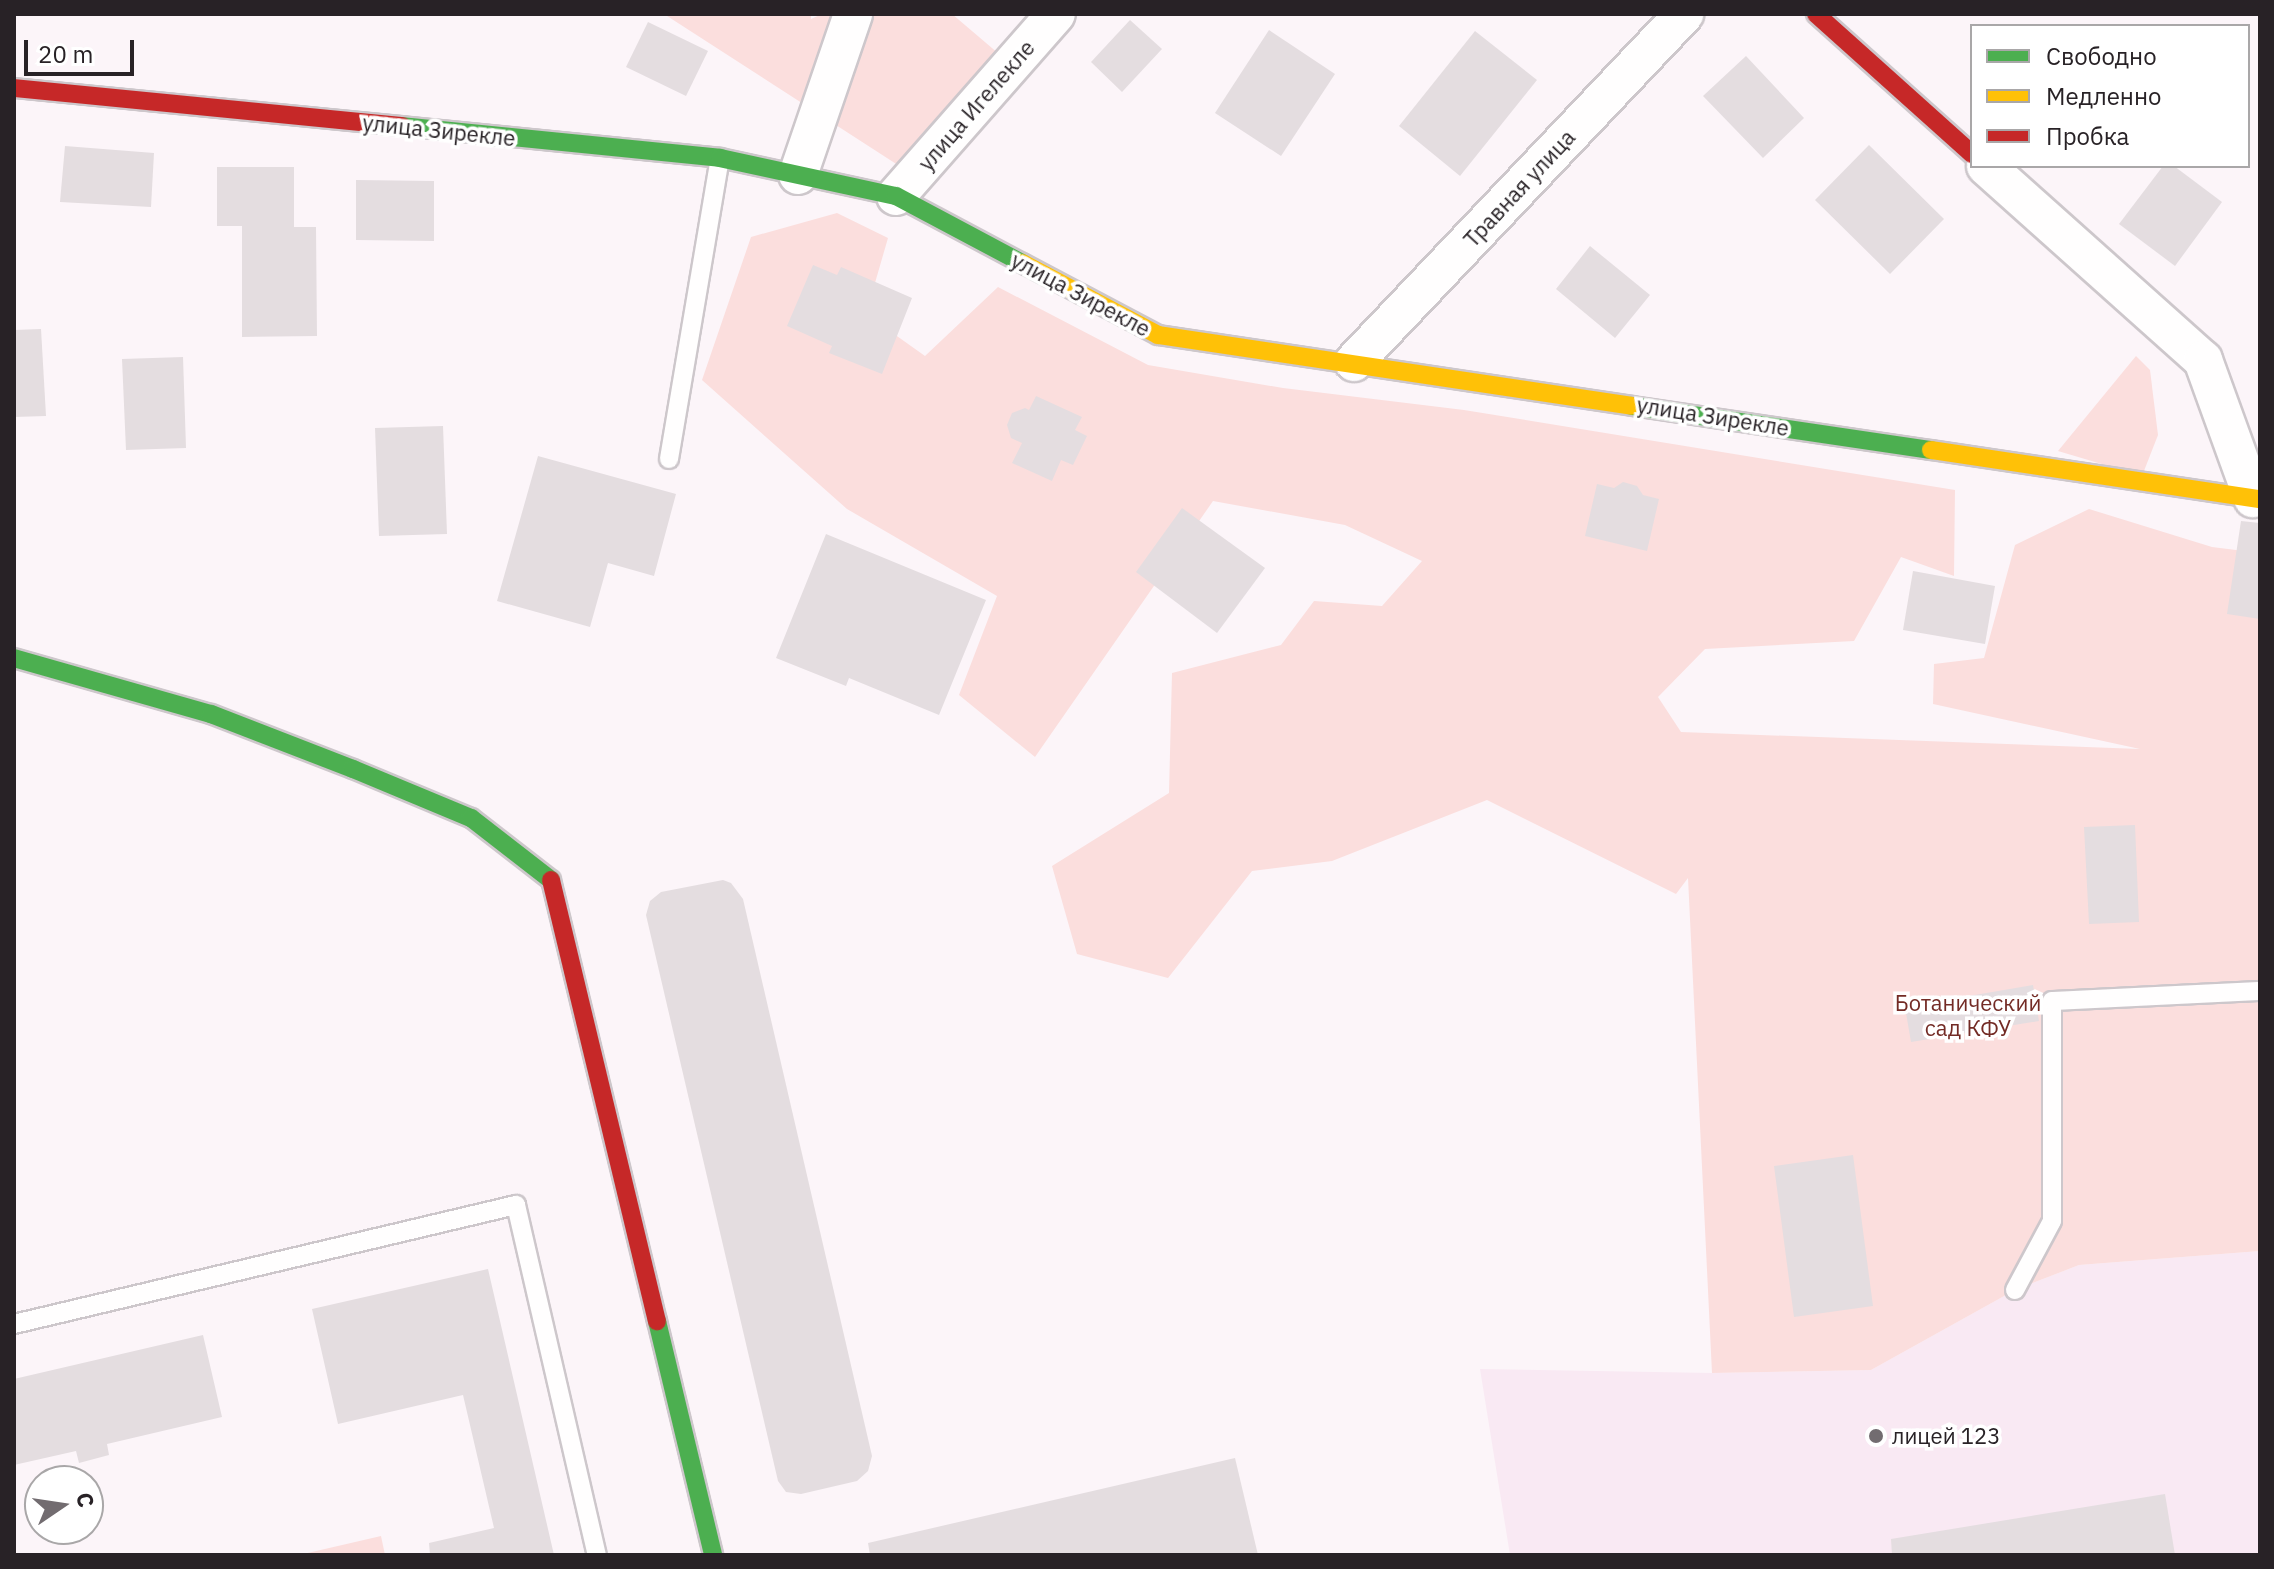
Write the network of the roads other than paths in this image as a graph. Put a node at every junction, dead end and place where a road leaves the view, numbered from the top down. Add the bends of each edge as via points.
1 (853, 14) edge
2 (1056, 14) edge
3 (1684, 14) edge
4 (1816, 14) edge
5 (14, 88) edge
6 (1970, 152) edge
7 (720, 158) junction
8 (1988, 168) edge
9 (798, 175) junction
10 (896, 196) junction
11 (1354, 362) junction
12 (669, 459) dead end
13 (2257, 498) edge
14 (14, 658) edge
15 (2260, 991) edge
16 (2015, 1290) dead end
17 (14, 1324) edge
18 (597, 1555) edge
19 (713, 1555) edge

1 - 9 street
2 - 10 street, улица Игелекле
3 - 11 street, Травная улица
4 - 6 street
5 - 7 street, улица Зирекле
7 - 9 street, улица Зирекле
7 - 12 lane
8 - 13 street, улица Зирекле via 2203,360
9 - 10 street, улица Зирекле
10 - 11 street, улица Зирекле via 1158,335
11 - 13 street, улица Зирекле
14 - 19 street via 211,714 353,769 471,818 550,876
15 - 16 lane via 2052,1001 2052,1221
17 - 18 lane via 516,1205

